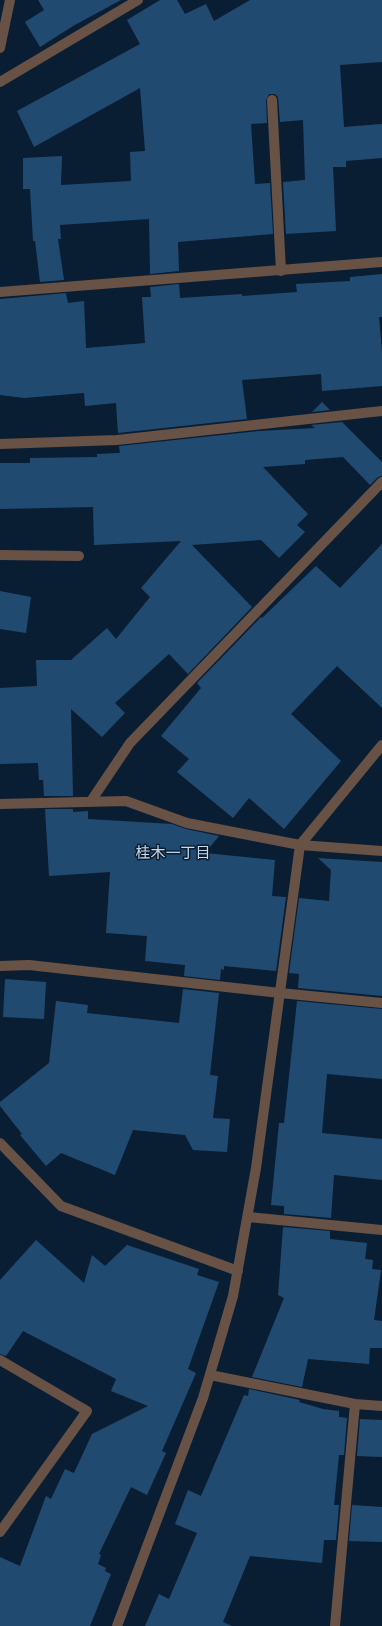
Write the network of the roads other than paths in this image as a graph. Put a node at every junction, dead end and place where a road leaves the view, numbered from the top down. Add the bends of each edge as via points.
1 (10, 0) edge
2 (138, 0) edge
3 (0, 48) edge
4 (0, 82) edge
5 (272, 100) dead end
6 (382, 262) edge
7 (281, 271) junction
8 (0, 292) edge
9 (382, 410) edge
10 (0, 444) edge
11 (382, 482) edge
12 (0, 555) edge
13 (79, 556) dead end
14 (382, 745) edge
15 (91, 801) junction
16 (0, 804) edge
17 (300, 845) junction
18 (382, 851) edge
19 (0, 966) edge
20 (280, 993) junction
21 (382, 1003) edge
22 (0, 1143) edge
23 (248, 1216) junction
24 (382, 1230) edge
25 (238, 1271) junction
26 (0, 1360) edge
27 (210, 1375) junction
28 (355, 1404) junction
29 (382, 1406) edge
30 (0, 1532) edge
31 (117, 1626) edge
32 (335, 1626) edge

1 - 3 street
2 - 4 street
5 - 7 street
6 - 7 street
7 - 8 street
9 - 10 street via 117,440
11 - 15 street via 130,743
12 - 13 street
14 - 17 street
15 - 16 street
15 - 17 street via 126,801 187,823
17 - 18 street
17 - 20 street
19 - 20 street via 29,965
20 - 21 street
20 - 23 street
22 - 25 street via 61,1206
23 - 24 street
23 - 25 street
25 - 27 street via 234,1296
26 - 30 street via 87,1411
27 - 28 street
27 - 31 street
28 - 29 street
28 - 32 street

